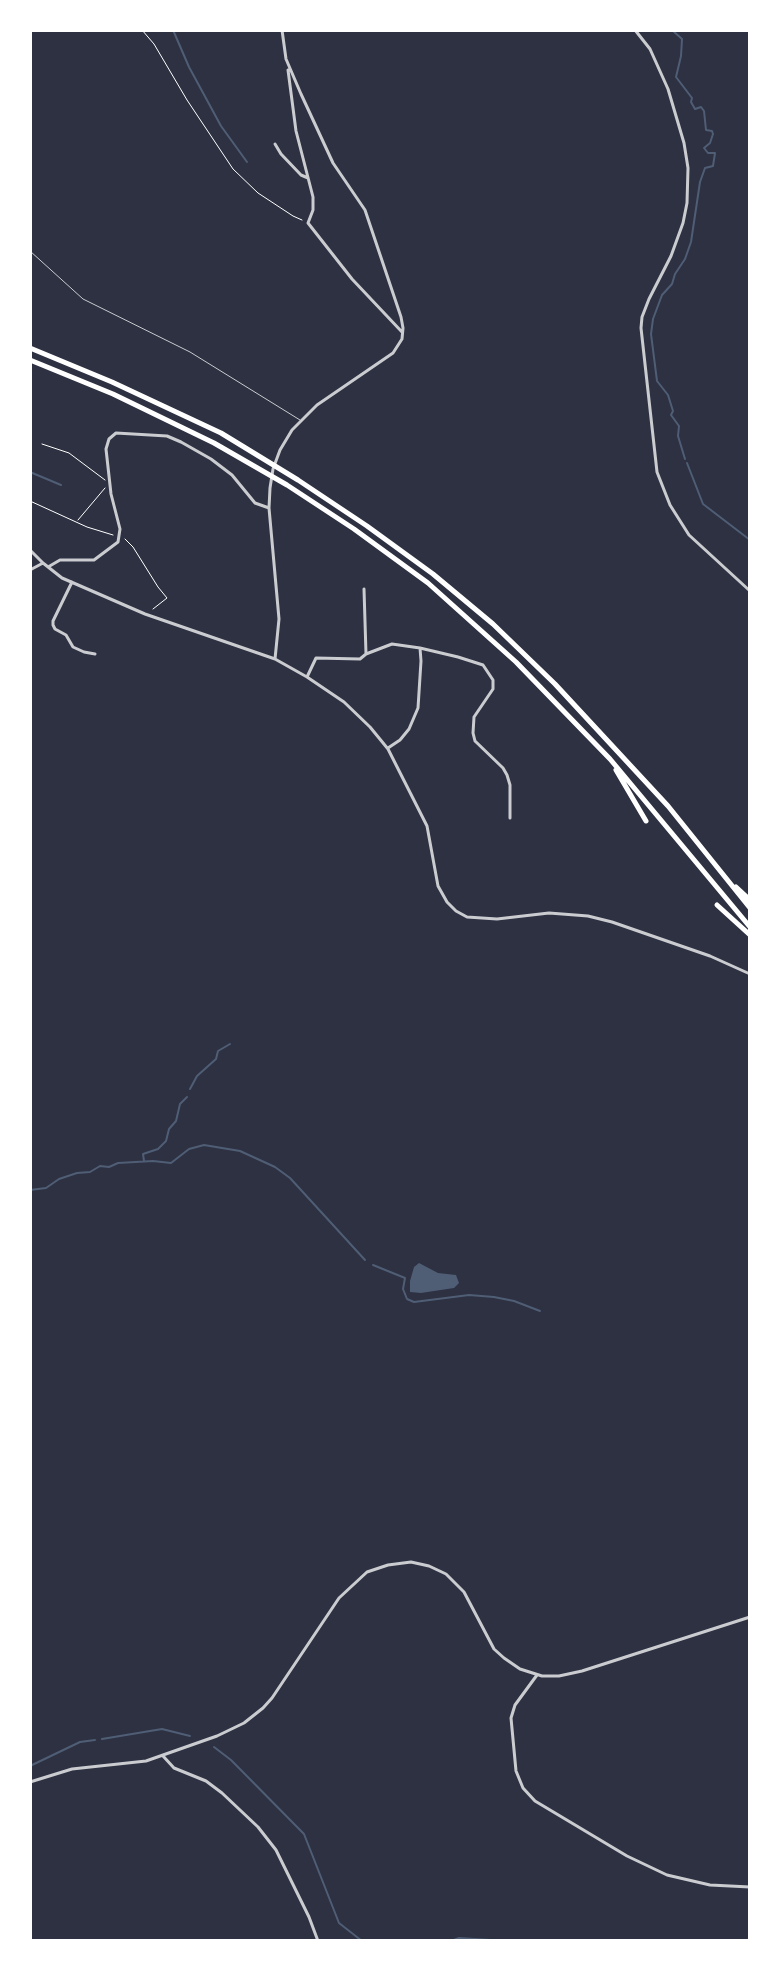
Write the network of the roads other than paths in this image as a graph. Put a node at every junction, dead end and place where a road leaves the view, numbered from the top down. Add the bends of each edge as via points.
1 (282, 30) edge
2 (635, 30) edge
3 (288, 66) junction
4 (275, 144) dead end
5 (308, 178) junction
6 (30, 251) edge
7 (403, 333) junction
8 (30, 348) edge
9 (30, 360) edge
10 (300, 420) junction
11 (269, 508) junction
12 (30, 550) edge
13 (43, 563) junction
14 (48, 567) junction
15 (30, 570) edge
16 (72, 582) junction
17 (364, 589) dead end
18 (750, 591) edge
19 (420, 648) junction
20 (95, 654) dead end
21 (366, 654) junction
22 (275, 659) junction
23 (307, 677) junction
24 (388, 749) junction
25 (610, 759) junction
26 (510, 818) dead end
27 (646, 821) dead end
28 (731, 883) junction
29 (750, 900) edge
30 (717, 905) dead end
31 (750, 908) edge
32 (750, 927) edge
33 (750, 935) edge
34 (750, 974) edge
35 (750, 1617) edge
36 (537, 1675) junction
37 (163, 1756) junction
38 (30, 1782) edge
39 (750, 1887) edge
40 (318, 1941) edge

1 - 3 street
2 - 18 street via 668,89 688,168 683,223 642,317 657,472 689,535
3 - 5 street
3 - 7 street via 333,163 365,210
4 - 5 street
5 - 7 street via 313,204 308,223
6 - 10 lane via 83,299 190,352
7 - 10 street via 393,353
8 - 28 highway via 221,433 433,574 555,684
9 - 25 highway via 214,443 354,529 428,583 494,642
10 - 11 street via 273,469
11 - 14 street via 255,503 211,459 167,436 116,433 106,449 118,542 94,560 60,560
11 - 22 street via 279,619
12 - 13 street
13 - 14 street
13 - 15 street
14 - 16 street
16 - 20 street via 53,625 73,647
16 - 22 street via 145,614
17 - 21 street
19 - 21 street via 392,644
19 - 24 street via 418,708 409,729
19 - 26 street via 483,665 493,680 493,689 474,717 473,733 507,775
21 - 23 street via 360,659 316,658
22 - 23 street
23 - 24 street via 344,702
24 - 34 street via 427,826 438,886 456,911 497,919 549,913 588,916
25 - 27 highway
25 - 32 highway
28 - 29 highway
28 - 31 highway
30 - 33 highway
35 - 36 street via 582,1671
36 - 37 street via 494,1649 464,1592 446,1574 399,1562 367,1572 339,1598 279,1689 255,1715 231,1731
36 - 39 street via 511,1718 516,1771 535,1801 667,1875
37 - 38 street via 72,1769
37 - 40 street via 174,1768 206,1781 258,1827 276,1850

